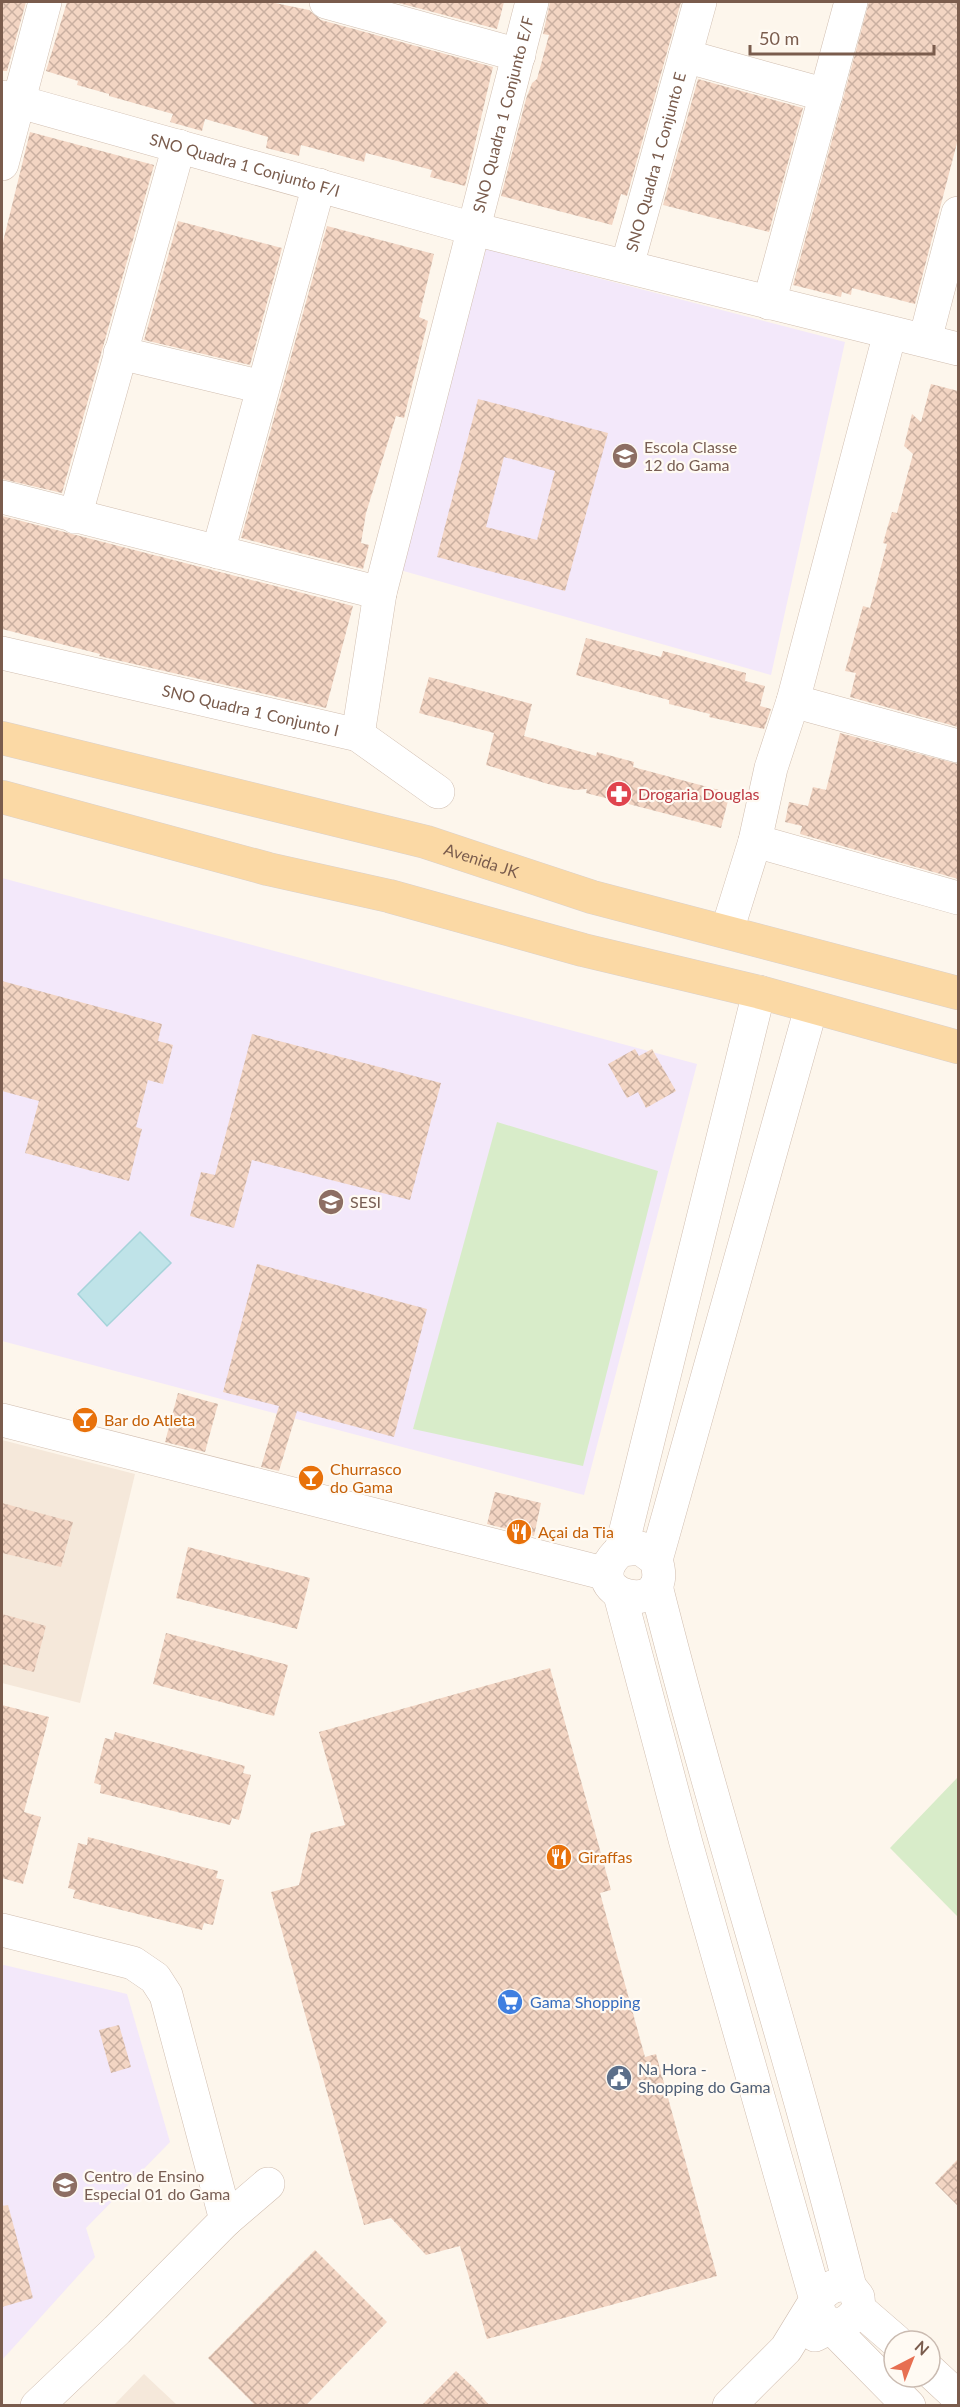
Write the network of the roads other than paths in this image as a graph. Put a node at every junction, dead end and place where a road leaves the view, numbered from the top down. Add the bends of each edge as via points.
1 (45, 2) edge
2 (326, 2) edge
3 (532, 2) edge
4 (700, 2) edge
5 (851, 2) edge
6 (368, 7) edge
7 (519, 55) junction
8 (685, 56) junction
9 (826, 95) junction
10 (9, 99) edge
11 (178, 146) junction
12 (2, 164) edge
13 (319, 185) junction
14 (958, 213) edge
15 (474, 229) junction
16 (627, 266) junction
17 (770, 303) junction
18 (891, 333) junction
19 (925, 340) junction
20 (958, 349) edge
21 (120, 353) junction
22 (262, 387) junction
23 (2, 497) edge
24 (75, 517) junction
25 (218, 552) junction
26 (380, 593) junction
27 (2, 653) edge
28 (793, 701) junction
29 (358, 735) junction
30 (2, 738) edge
31 (958, 746) edge
32 (438, 792) dead end
33 (2, 797) edge
34 (755, 841) junction
35 (592, 897) junction
36 (958, 898) edge
37 (727, 931) junction
38 (583, 950) junction
39 (759, 992) junction
40 (958, 993) edge
41 (811, 1008) junction
42 (958, 1047) edge
43 (734, 1095) junction
44 (783, 1106) junction
45 (2, 1420) edge
46 (616, 1573) junction
47 (656, 1573) junction
48 (2, 1930) edge
49 (268, 2184) dead end
50 (226, 2220) junction
51 (854, 2298) junction
52 (823, 2314) junction
53 (884, 2329) edge
54 (942, 2382) edge
55 (958, 2397) edge
56 (37, 2406) edge
57 (729, 2406) edge
58 (909, 2406) edge

1 - 10 street
2 - 6 street
3 - 7 street, SNO Quadra 1 Conjunto E/F
4 - 8 street, SNO Quadra 1 Conjunto E
5 - 9 street
6 - 7 street
7 - 15 street, SNO Quadra 1 Conjunto E/F
8 - 9 street, SNO Quadra 1 Conjunto E
8 - 16 street, SNO Quadra 1 Conjunto E
9 - 17 street
10 - 11 street, SNO Quadra 1 Conjunto F/I
10 - 12 street
11 - 13 street, SNO Quadra 1 Conjunto F/I
11 - 21 street
13 - 15 street, SNO Quadra 1 Conjunto F/I
13 - 22 street
14 - 19 street
15 - 16 street, SNO Quadra 1 Conjunto E
15 - 26 street, SNO Quadra 1 Conjunto I
16 - 17 street, SNO Quadra 1 Conjunto E
17 - 18 street, SNO Quadra 1 Conjunto E
18 - 19 street, SNO Quadra 1 Conjunto E
18 - 28 street
19 - 20 street, SNO Quadra 1 Conjunto E
21 - 22 street
21 - 24 street
22 - 25 street
23 - 24 street
24 - 25 street
25 - 26 street
26 - 29 street, SNO Quadra 1 Conjunto I
27 - 29 street, SNO Quadra 1 Conjunto I
28 - 31 street
28 - 34 street via 771,768
29 - 32 street
30 - 35 main road, Avenida JK via 426,842
33 - 38 main road
34 - 36 street
34 - 37 street
35 - 37 main road, Avenida JK
35 - 38 main road via 570,909 567,917 566,926
37 - 40 main road, Avenida JK
38 - 39 main road
39 - 41 main road
39 - 43 street
41 - 42 main road
41 - 44 street
43 - 44 street
43 - 46 street
44 - 47 street
45 - 46 street
46 - 47 street via 640,1548
46 - 47 street via 640,1598
46 - 52 street via 689,1854
47 - 51 street via 681,1687
48 - 50 street via 132,1963 155,1978 166,1995
49 - 50 street
50 - 56 street
51 - 52 street via 839,2284 830,2286
51 - 53 street
52 - 57 street
52 - 58 street
54 - 55 street

